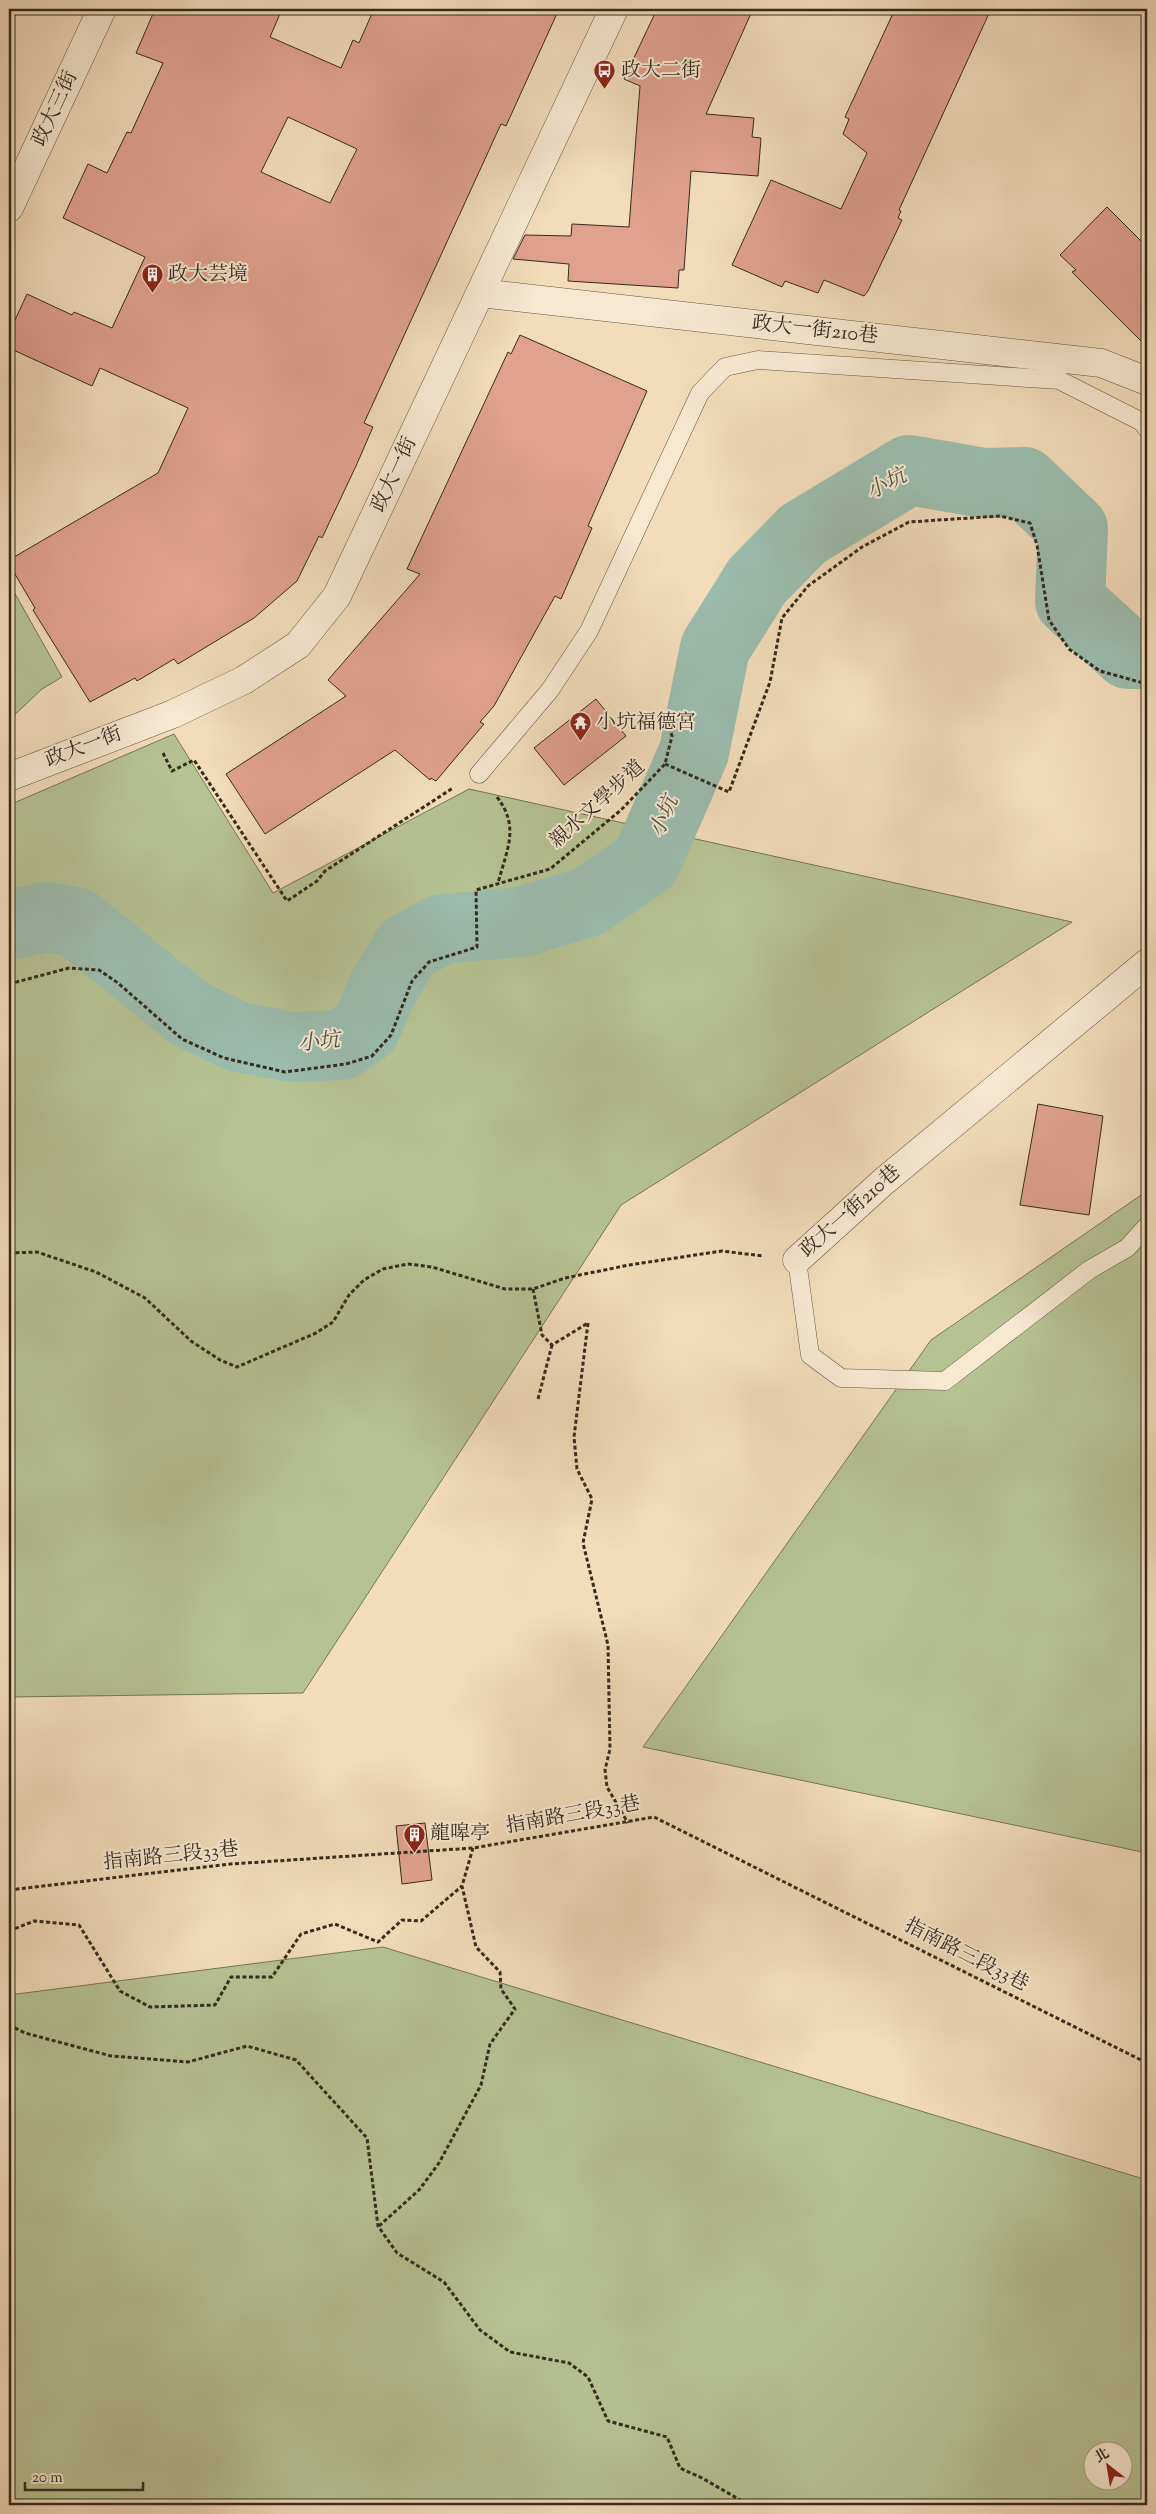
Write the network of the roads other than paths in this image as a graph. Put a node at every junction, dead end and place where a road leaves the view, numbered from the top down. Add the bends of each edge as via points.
1 (102, 9) edge
2 (614, 9) edge
3 (9, 208) edge
4 (480, 293) junction
5 (1147, 381) edge
6 (1147, 429) edge
7 (479, 774) road end
8 (9, 777) edge
9 (1147, 963) edge
10 (1147, 1226) edge
11 (797, 1260) joint

1 - 3 street, 政大三街
2 - 4 street, 政大一街
4 - 5 street, 政大一街210巷 via 1101,363
4 - 8 street, 政大一街 via 337,596 298,645 244,680 196,704
6 - 7 lane via 1142,422 1059,380 758,360 724,367 700,393 589,631 550,690
9 - 11 street, 政大一街210巷 via 883,1182
10 - 11 lane, 政大一街210巷 via 1127,1248 1089,1270 945,1381 840,1378 810,1355

